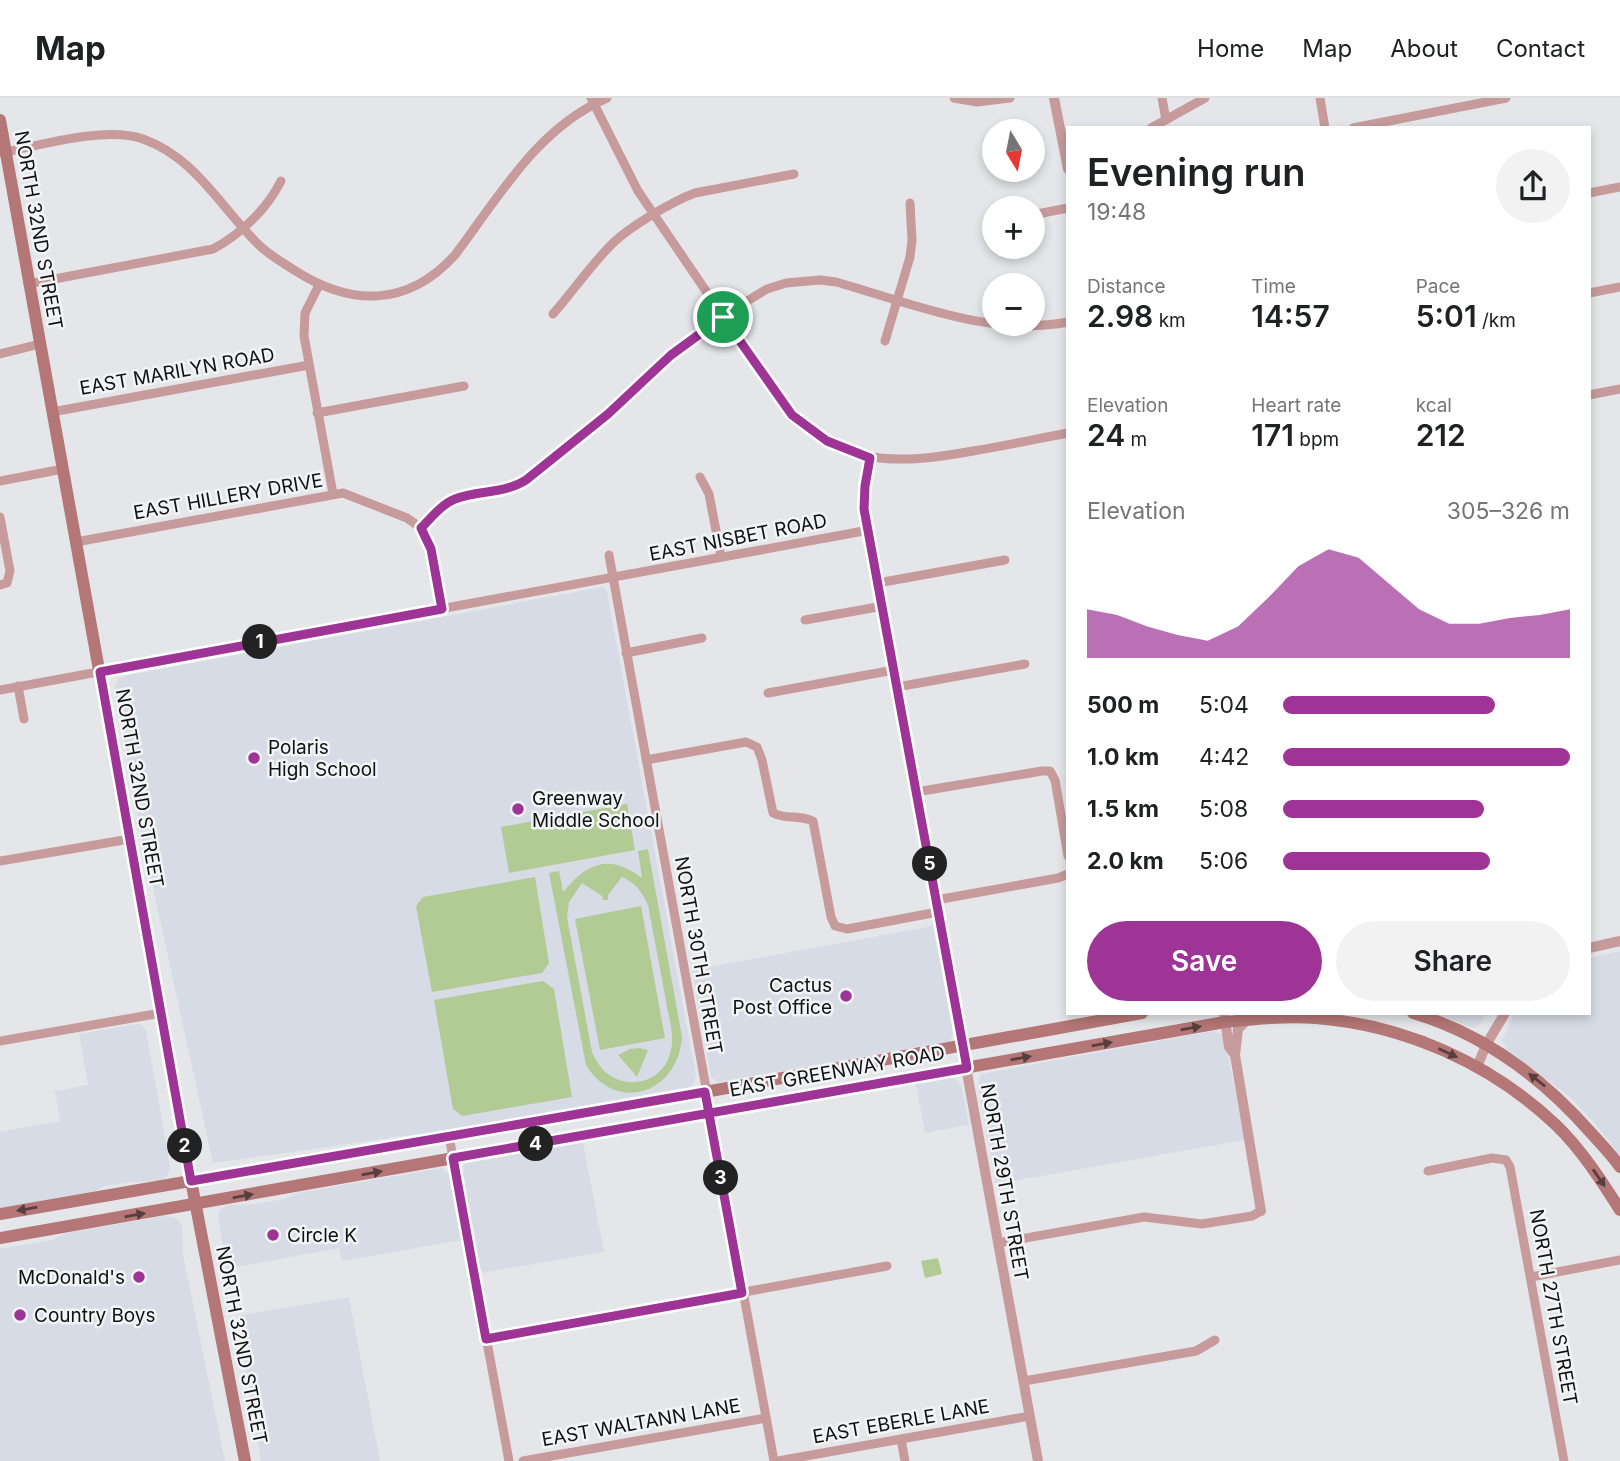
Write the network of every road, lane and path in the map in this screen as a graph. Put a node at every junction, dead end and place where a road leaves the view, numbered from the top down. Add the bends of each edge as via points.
1 (607, 98) edge
2 (954, 98) edge
3 (1010, 98) edge
4 (1054, 98) edge
5 (1162, 98) edge
6 (1205, 98) edge
7 (1320, 98) edge
8 (1506, 98) edge
9 (593, 101) edge
10 (0, 120) edge
11 (1166, 120) junction
12 (1155, 126) edge
13 (1325, 126) edge
14 (1363, 126) edge
15 (3, 153) edge
16 (1066, 153) edge
17 (794, 174) dead end
18 (281, 181) dead end
19 (1620, 187) edge
20 (1591, 193) edge
21 (911, 203) dead end
22 (1066, 208) edge
23 (1045, 212) edge
24 (653, 215) junction
25 (242, 227) junction
26 (28, 284) junction
27 (319, 285) junction
28 (1620, 287) edge
29 (1591, 293) edge
30 (897, 300) junction
31 (553, 314) dead end
32 (723, 317) junction
33 (1066, 322) edge
34 (885, 341) dead end
35 (40, 344) junction
36 (0, 354) edge
37 (309, 365) junction
38 (464, 386) dead end
39 (1620, 389) edge
40 (1591, 395) edge
41 (52, 412) junction
42 (317, 413) junction
43 (1066, 433) edge
44 (870, 458) junction
45 (62, 469) junction
46 (700, 477) dead end
47 (0, 481) edge
48 (333, 494) junction
49 (0, 517) edge
50 (421, 528) junction
51 (869, 530) junction
52 (76, 542) junction
53 (609, 555) dead end
54 (721, 557) junction
55 (1005, 560) dead end
56 (613, 578) junction
57 (878, 583) junction
58 (4, 584) edge
59 (883, 606) junction
60 (442, 609) junction
61 (805, 620) dead end
62 (702, 638) dead end
63 (626, 653) junction
64 (1025, 664) dead end
65 (894, 670) junction
66 (100, 672) junction
67 (18, 687) junction
68 (897, 687) junction
69 (0, 690) edge
70 (768, 693) dead end
71 (24, 719) dead end
72 (646, 760) junction
73 (916, 792) junction
74 (130, 839) junction
75 (1066, 844) edge
76 (0, 862) edge
77 (1066, 875) edge
78 (936, 900) junction
79 (938, 912) junction
80 (1620, 941) edge
81 (1591, 948) edge
82 (161, 1013) junction
83 (1129, 1015) edge
84 (1135, 1015) edge
85 (1418, 1015) edge
86 (1504, 1015) edge
87 (1224, 1018) edge
88 (1359, 1019) edge
89 (1247, 1020) junction
90 (1130, 1039) junction
91 (0, 1041) edge
92 (963, 1045) junction
93 (1486, 1045) junction
94 (1235, 1055) junction
95 (1477, 1067) junction
96 (967, 1068) junction
97 (705, 1092) junction
98 (709, 1114) junction
99 (1593, 1135) junction
100 (449, 1136) junction
101 (1576, 1147) junction
102 (335, 1156) junction
103 (453, 1158) junction
104 (1620, 1167) edge
105 (1428, 1171) dead end
106 (339, 1179) junction
107 (191, 1181) junction
108 (196, 1204) junction
109 (54, 1205) junction
110 (1620, 1210) edge
111 (1261, 1211) joint
112 (0, 1214) edge
113 (55, 1228) junction
114 (0, 1238) edge
115 (998, 1243) junction
116 (1620, 1260) edge
117 (887, 1266) dead end
118 (1531, 1277) junction
119 (742, 1293) junction
120 (486, 1339) junction
121 (1215, 1340) dead end
122 (1024, 1381) junction
123 (1030, 1416) junction
124 (766, 1418) junction
125 (901, 1439) junction
126 (245, 1461) edge
127 (509, 1461) edge
128 (523, 1461) edge
129 (776, 1461) edge
130 (905, 1461) edge
131 (1038, 1461) edge
132 (1564, 1461) edge

1 - 9 street
2 - 3 street via 977,102
4 - 16 street
5 - 11 street
6 - 11 street
7 - 13 street
8 - 14 street
9 - 24 street
9 - 27 street via 542,142 455,255 421,284 370,297
10 - 15 main road, NORTH 32ND STREET
11 - 12 street
15 - 25 street via 101,135 141,138 184,162
15 - 26 main road, NORTH 32ND STREET
17 - 24 street via 695,193
18 - 25 street via 270,202
19 - 20 street
21 - 30 street via 910,257
22 - 23 street
24 - 31 street via 615,241
24 - 32 street
25 - 26 street via 204,251
25 - 27 street via 270,255
26 - 35 main road, NORTH 32ND STREET
27 - 37 street via 303,324
28 - 29 street
30 - 32 street via 836,282 799,281 767,289
30 - 33 street via 989,325 1025,328
30 - 34 street
32 - 44 street via 792,415 827,441
32 - 50 street via 671,355 608,414 526,480 511,488 454,499
35 - 36 street
35 - 41 main road, NORTH 32ND STREET
37 - 41 street, EAST MARILYN ROAD
37 - 42 street
38 - 42 street
39 - 40 street
41 - 45 main road, NORTH 32ND STREET
42 - 48 street
43 - 44 street via 931,459
44 - 51 street, NORTH 29TH STREET via 864,497
45 - 47 street
45 - 52 main road, NORTH 32ND STREET
46 - 54 street via 709,494
48 - 50 street, EAST HILLERY DRIVE via 353,495
48 - 52 street, EAST HILLERY DRIVE
49 - 58 street via 10,571
50 - 60 street via 431,549
51 - 54 street, EAST NISBET ROAD
51 - 57 street, NORTH 29TH STREET
52 - 66 main road, NORTH 32ND STREET
53 - 56 street
54 - 56 street, EAST NISBET ROAD
55 - 57 street
56 - 60 street, EAST NISBET ROAD
56 - 63 street, NORTH 30TH STREET
57 - 59 street, NORTH 29TH STREET
59 - 61 street
59 - 65 street, NORTH 29TH STREET
60 - 66 street, EAST NISBET ROAD
62 - 63 street
63 - 72 street, NORTH 30TH STREET
64 - 68 street
65 - 68 street, NORTH 29TH STREET
65 - 70 street
66 - 67 street, EAST NISBET ROAD
66 - 74 main road, NORTH 32ND STREET
67 - 69 street, EAST NISBET ROAD
67 - 71 street
68 - 73 street, NORTH 29TH STREET
72 - 79 street via 746,742 757,747 773,813 813,821 835,926 847,929
72 - 97 street, NORTH 30TH STREET
73 - 75 street via 1050,771
73 - 78 street, NORTH 29TH STREET
74 - 76 street
74 - 82 main road, NORTH 32ND STREET
77 - 78 street
78 - 79 street, NORTH 29TH STREET
79 - 92 street, NORTH 29TH STREET
80 - 81 street
82 - 91 street
82 - 107 main road, NORTH 32ND STREET
83 - 92 main road, EAST GREENWAY ROAD
84 - 90 main road
85 - 93 main road
86 - 93 street
87 - 89 main road, EAST GREENWAY ROAD
90 -> 87 main road, EAST GREENWAY ROAD
87 - 94 street
88 - 89 main road, EAST GREENWAY ROAD
88 -> 95 main road, EAST GREENWAY ROAD
89 - 94 street via 1238,1029
96 -> 90 main road, EAST GREENWAY ROAD
92 - 96 street, NORTH 29TH STREET
92 - 97 main road, EAST GREENWAY ROAD
93 - 95 street
99 -> 93 main road via 1546,1087
94 - 111 street
95 - 101 main road, EAST GREENWAY ROAD via 1532,1105
96 - 98 main road, EAST GREENWAY ROAD
96 - 115 street, NORTH 29TH STREET
97 - 98 street, NORTH 30TH STREET
97 - 100 main road, EAST GREENWAY ROAD
98 - 103 main road, EAST GREENWAY ROAD
98 - 119 street, NORTH 30TH STREET
99 - 101 main road
99 - 104 main road
100 - 102 main road, EAST GREENWAY ROAD
100 - 103 street
101 -> 110 main road, EAST GREENWAY ROAD
102 - 106 main road
102 - 107 main road, EAST GREENWAY ROAD
106 -> 103 main road, EAST GREENWAY ROAD
103 - 120 street
105 - 118 street, NORTH 27TH STREET via 1492,1158 1506,1160
108 -> 106 main road, EAST GREENWAY ROAD
107 - 108 main road, NORTH 32ND STREET
107 - 109 main road, EAST GREENWAY ROAD
113 -> 108 main road, EAST GREENWAY ROAD
108 - 126 main road, NORTH 32ND STREET
109 -> 112 main road, EAST GREENWAY ROAD
109 - 113 main road
111 - 115 street via 1202,1224 1144,1217
113 - 114 main road, EAST GREENWAY ROAD
115 - 122 street, NORTH 29TH STREET
116 - 118 street
117 - 119 street
118 - 132 street, NORTH 27TH STREET
119 - 120 street
119 - 124 street, NORTH 30TH STREET
120 - 127 street
121 - 122 street via 1196,1351
122 - 123 street, NORTH 29TH STREET
123 - 125 street, EAST EBERLE LANE
123 - 131 street, NORTH 29TH STREET
124 - 128 street, EAST WALTANN LANE
124 - 129 street, NORTH 30TH STREET
125 - 129 street, EAST EBERLE LANE
125 - 130 street

